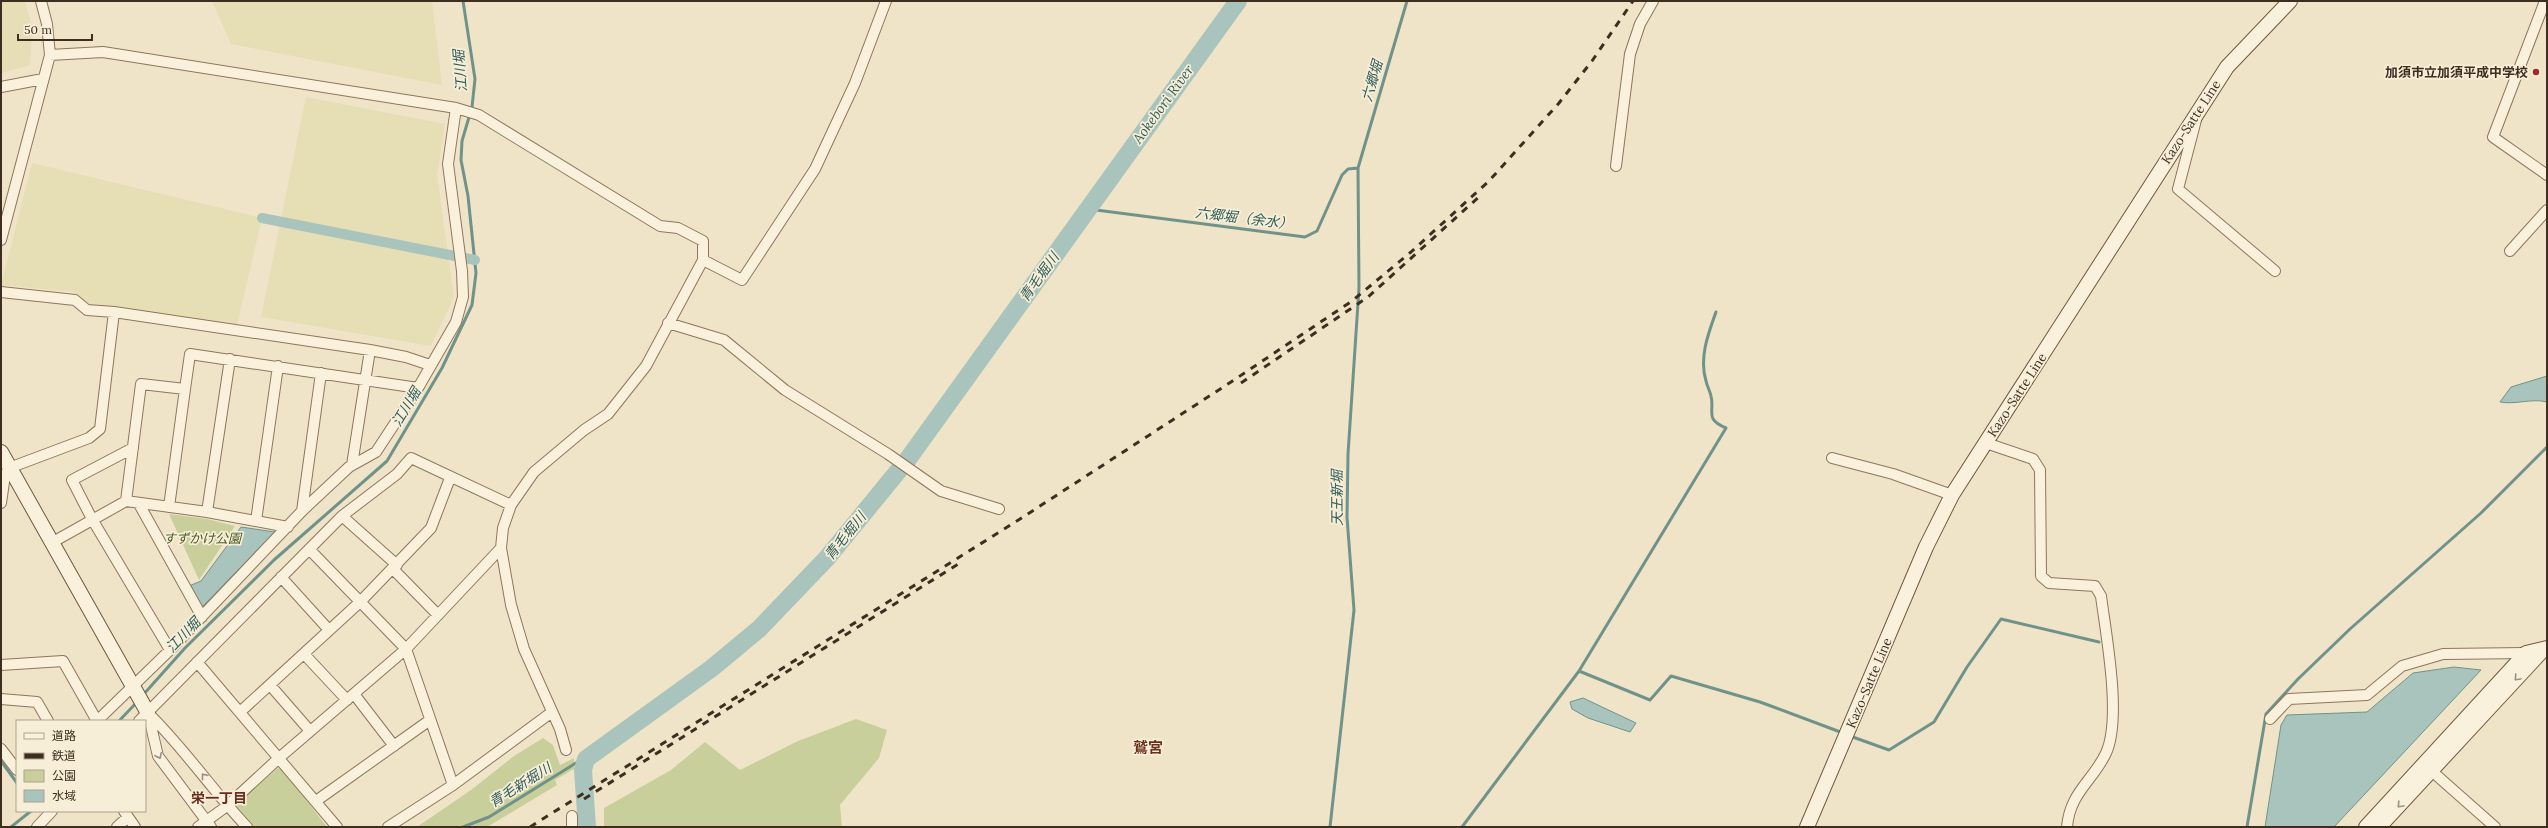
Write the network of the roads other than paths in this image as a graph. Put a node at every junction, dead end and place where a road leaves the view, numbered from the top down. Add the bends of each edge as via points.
1 (41, 1) edge
2 (886, 1) edge
3 (1653, 1) edge
4 (2290, 1) edge
5 (2545, 1) edge
6 (50, 55) junction
7 (43, 79) junction
8 (1, 87) edge
9 (456, 108) junction
10 (2199, 108) junction
11 (1616, 166) dead end
12 (2547, 175) edge
13 (2547, 210) edge
14 (3, 224) edge
15 (1, 240) edge
16 (2510, 251) dead end
17 (703, 260) junction
18 (2275, 271) dead end
19 (1, 292) edge
20 (114, 312) junction
21 (668, 323) junction
22 (370, 350) junction
23 (230, 359) junction
24 (430, 365) junction
25 (278, 366) junction
26 (321, 373) junction
27 (366, 380) junction
28 (418, 388) junction
29 (185, 389) junction
30 (1986, 443) junction
31 (133, 448) junction
32 (1832, 458) dead end
33 (4, 460) edge
34 (352, 465) junction
35 (450, 478) junction
36 (1952, 496) junction
37 (126, 501) junction
38 (1, 503) edge
39 (139, 504) junction
40 (511, 504) junction
41 (169, 507) junction
42 (999, 509) dead end
43 (302, 511) junction
44 (207, 512) junction
45 (342, 516) junction
46 (92, 519) junction
47 (256, 521) junction
48 (288, 527) junction
49 (53, 542) junction
50 (501, 548) junction
51 (309, 549) junction
52 (395, 567) junction
53 (281, 577) junction
54 (360, 602) junction
55 (438, 615) junction
56 (202, 617) junction
57 (329, 630) junction
58 (406, 649) junction
59 (2545, 649) edge
60 (170, 650) junction
61 (2526, 653) junction
62 (304, 654) junction
63 (197, 662) junction
64 (1, 665) edge
65 (270, 685) junction
66 (134, 686) junction
67 (350, 697) junction
68 (1, 699) edge
69 (240, 712) junction
70 (552, 712) junction
71 (143, 717) edge
72 (2270, 719) dead end
73 (47, 720) edge
74 (96, 720) edge
75 (98, 720) edge
76 (430, 720) junction
77 (146, 725) edge
78 (310, 731) junction
79 (394, 746) junction
80 (1, 749) edge
81 (566, 750) dead end
82 (279, 758) junction
83 (2428, 767) junction
84 (16, 769) edge
85 (453, 785) junction
86 (316, 801) junction
87 (227, 806) junction
88 (51, 812) edge
89 (126, 814) edge
90 (572, 816) dead end
91 (205, 825) edge
92 (37, 827) edge
93 (117, 827) edge
94 (135, 827) edge
95 (248, 827) edge
96 (337, 827) edge
97 (388, 827) edge
98 (572, 827) edge
99 (1807, 827) edge
100 (2067, 827) edge
101 (2366, 827) edge
102 (2379, 827) edge
103 (2495, 827) edge

1 - 6 street via 47,24
2 - 17 street via 855,83 815,169 742,280
3 - 11 street via 1640,24 1630,54
4 - 10 main road, Kazo-Satte Line via 2227,67
5 - 12 street via 2493,137
6 - 7 street
6 - 9 street via 103,52
7 - 8 street
7 - 14 street
9 - 17 street via 479,115 660,226 678,228 703,241
9 - 24 street via 448,164 463,297 456,322
10 - 18 street via 2178,189
10 - 30 main road, Kazo-Satte Line
13 - 16 street
14 - 15 street
17 - 21 street
19 - 20 street via 75,300 87,310
20 - 22 street
20 - 33 street via 100,430 89,438
21 - 40 street via 646,366 608,414 584,430 534,472
21 - 42 street via 724,340 785,390 888,454 946,494
22 - 24 street
22 - 27 street
23 - 25 street
23 - 29 street via 190,354
23 - 44 street
24 - 28 street
25 - 26 street
25 - 47 street
26 - 27 street
26 - 43 street
27 - 28 street
27 - 34 street
28 - 34 street via 376,452
29 - 31 street via 141,384
29 - 41 street
30 - 36 main road, Kazo-Satte Line
30 - 100 street via 2033,459 2040,470 2041,576 2049,583 2096,586 2101,596 2114,713 2106,752 2068,811
31 - 37 street
31 - 46 street via 72,480
32 - 36 street via 1893,474
33 - 38 street via 5,475
33 - 49 main road
34 - 43 street
35 - 40 street
35 - 45 street via 411,458 397,474
35 - 52 street via 431,528
36 - 99 main road, Kazo-Satte Line via 1929,542
37 - 39 street
37 - 46 street
39 - 41 street
39 - 56 street
40 - 50 street via 502,528
41 - 44 street
43 - 48 street
44 - 47 street
45 - 51 street
45 - 52 street
46 - 49 street
46 - 60 street
47 - 48 street
48 - 56 street
49 - 66 main road
50 - 55 street
50 - 70 street via 511,605 522,642
51 - 53 street
51 - 54 street
52 - 54 street
52 - 55 street
53 - 57 street
53 - 63 street
54 - 57 street
54 - 58 street
55 - 58 street
56 - 60 street
57 - 62 street
58 - 67 street
58 - 76 street
59 - 61 main road
59 -> 83 main road
60 - 66 street
61 - 72 street via 2443,654 2402,666 2367,695 2288,699
61 - 83 main road
62 - 65 street
62 - 67 street
63 - 69 street
63 - 71 street
64 - 74 street via 63,661
65 - 69 street
65 - 78 street
66 - 71 main road
66 - 75 street
67 - 78 street
67 - 79 street
68 - 73 street via 37,702
69 - 82 street
70 - 81 street
70 - 85 street
87 -> 71 street via 170,734
76 - 79 street
76 - 85 street
77 -> 91 street via 158,756
78 - 82 street
79 - 86 street
80 - 84 street
82 - 86 street
82 - 87 street
83 - 101 main road
83 -> 102 main road
83 - 103 street
85 - 97 street
86 - 96 street
87 - 91 street
87 - 95 street
88 - 92 street
89 - 93 street
89 - 94 street
90 - 98 street

